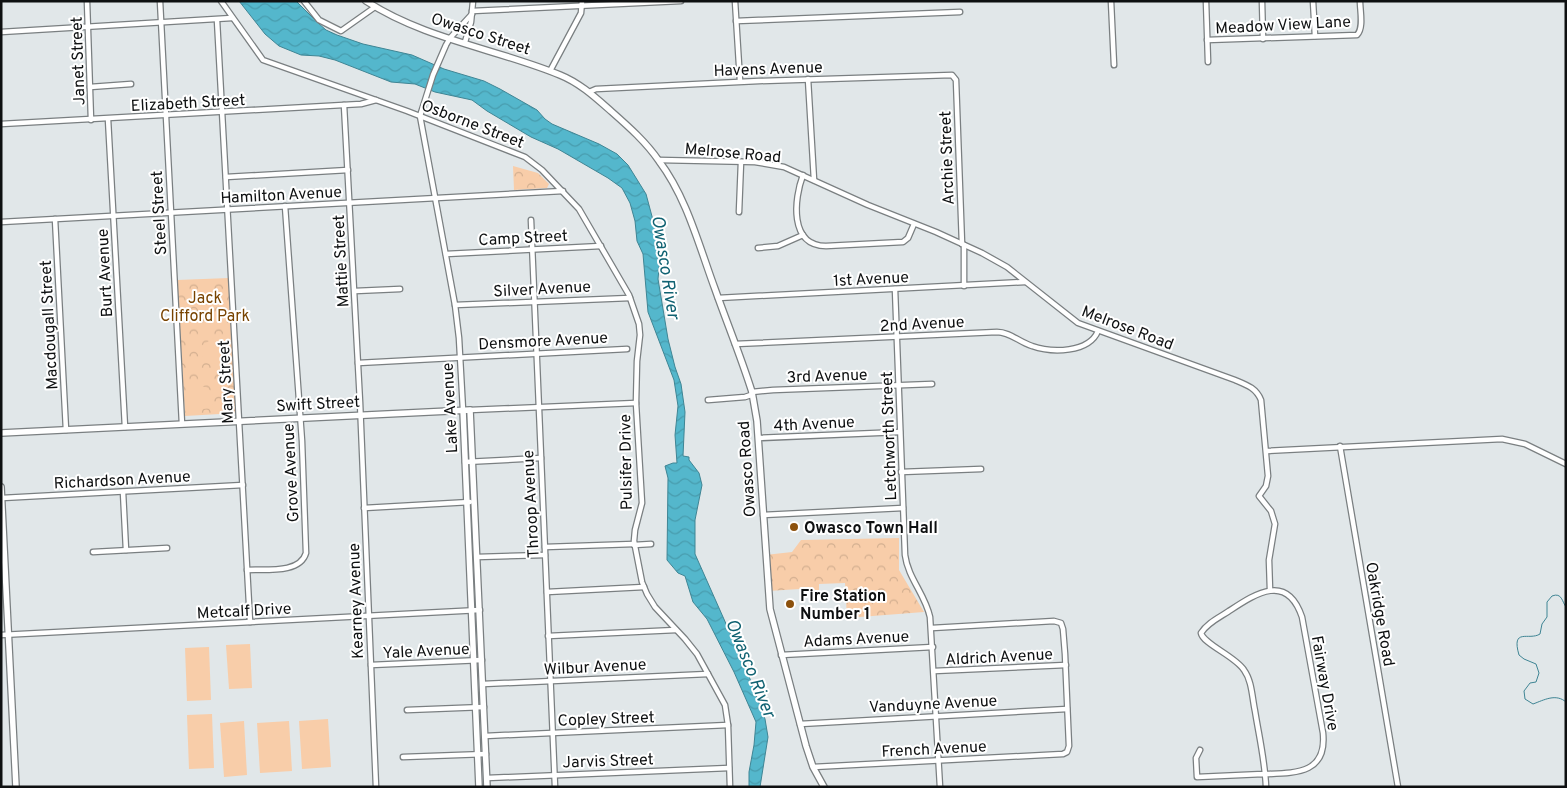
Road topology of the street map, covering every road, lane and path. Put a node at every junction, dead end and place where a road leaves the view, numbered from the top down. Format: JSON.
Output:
{"nodes":[{"id":1,"x":87,"y":1,"type":"edge"},
{"id":2,"x":160,"y":1,"type":"edge"},
{"id":3,"x":221,"y":1,"type":"edge"},
{"id":4,"x":304,"y":1,"type":"edge"},
{"id":5,"x":366,"y":1,"type":"edge"},
{"id":6,"x":473,"y":1,"type":"edge"},
{"id":7,"x":681,"y":1,"type":"edge"},
{"id":8,"x":735,"y":1,"type":"edge"},
{"id":9,"x":1111,"y":1,"type":"edge"},
{"id":10,"x":1206,"y":1,"type":"edge"},
{"id":11,"x":1262,"y":1,"type":"edge"},
{"id":12,"x":1313,"y":1,"type":"edge"},
{"id":13,"x":1360,"y":1,"type":"edge"},
{"id":14,"x":582,"y":4,"type":"edge"},
{"id":15,"x":375,"y":7,"type":"junction"},
{"id":16,"x":472,"y":12,"type":"junction"},
{"id":17,"x":960,"y":12,"type":"dead end"},
{"id":18,"x":232,"y":18,"type":"junction"},
{"id":19,"x":217,"y":20,"type":"junction"},
{"id":20,"x":736,"y":21,"type":"junction"},
{"id":21,"x":161,"y":23,"type":"junction"},
{"id":22,"x":88,"y":28,"type":"junction"},
{"id":23,"x":1,"y":32,"type":"edge"},
{"id":24,"x":1315,"y":36,"type":"junction"},
{"id":25,"x":450,"y":38,"type":"junction"},
{"id":26,"x":1263,"y":38,"type":"junction"},
{"id":27,"x":1207,"y":40,"type":"junction"},
{"id":28,"x":465,"y":42,"type":"junction"},
{"id":29,"x":1208,"y":62,"type":"dead end"},
{"id":30,"x":1114,"y":65,"type":"dead end"},
{"id":31,"x":550,"y":71,"type":"junction"},
{"id":32,"x":950,"y":74,"type":"joint"},
{"id":33,"x":808,"y":79,"type":"junction"},
{"id":34,"x":740,"y":81,"type":"junction"},
{"id":35,"x":131,"y":84,"type":"dead end"},
{"id":36,"x":90,"y":86,"type":"junction"},
{"id":37,"x":589,"y":92,"type":"junction"},
{"id":38,"x":376,"y":100,"type":"junction"},
{"id":39,"x":344,"y":106,"type":"junction"},
{"id":40,"x":222,"y":112,"type":"junction"},
{"id":41,"x":166,"y":115,"type":"junction"},
{"id":42,"x":420,"y":116,"type":"junction"},
{"id":43,"x":108,"y":119,"type":"junction"},
{"id":44,"x":91,"y":120,"type":"junction"},
{"id":45,"x":1,"y":124,"type":"edge"},
{"id":46,"x":659,"y":160,"type":"junction"},
{"id":47,"x":741,"y":162,"type":"junction"},
{"id":48,"x":348,"y":170,"type":"junction"},
{"id":49,"x":803,"y":175,"type":"junction"},
{"id":50,"x":226,"y":177,"type":"junction"},
{"id":51,"x":814,"y":180,"type":"junction"},
{"id":52,"x":563,"y":191,"type":"junction"},
{"id":53,"x":435,"y":198,"type":"junction"},
{"id":54,"x":350,"y":203,"type":"junction"},
{"id":55,"x":285,"y":206,"type":"junction"},
{"id":56,"x":228,"y":209,"type":"junction"},
{"id":57,"x":739,"y":212,"type":"dead end"},
{"id":58,"x":171,"y":213,"type":"junction"},
{"id":59,"x":113,"y":216,"type":"junction"},
{"id":60,"x":55,"y":219,"type":"junction"},
{"id":61,"x":531,"y":220,"type":"dead end"},
{"id":62,"x":1,"y":222,"type":"edge"},
{"id":63,"x":914,"y":224,"type":"junction"},
{"id":64,"x":803,"y":235,"type":"junction"},
{"id":65,"x":963,"y":244,"type":"junction"},
{"id":66,"x":601,"y":246,"type":"junction"},
{"id":67,"x":758,"y":248,"type":"dead end"},
{"id":68,"x":532,"y":249,"type":"junction"},
{"id":69,"x":446,"y":254,"type":"junction"},
{"id":70,"x":1025,"y":282,"type":"junction"},
{"id":71,"x":964,"y":286,"type":"junction"},
{"id":72,"x":400,"y":289,"type":"dead end"},
{"id":73,"x":895,"y":289,"type":"junction"},
{"id":74,"x":355,"y":290,"type":"junction"},
{"id":75,"x":630,"y":298,"type":"junction"},
{"id":76,"x":718,"y":298,"type":"junction"},
{"id":77,"x":534,"y":301,"type":"junction"},
{"id":78,"x":455,"y":305,"type":"junction"},
{"id":79,"x":1098,"y":330,"type":"junction"},
{"id":80,"x":897,"y":337,"type":"junction"},
{"id":81,"x":735,"y":344,"type":"junction"},
{"id":82,"x":638,"y":348,"type":"joint"},
{"id":83,"x":627,"y":349,"type":"dead end"},
{"id":84,"x":536,"y":353,"type":"junction"},
{"id":85,"x":460,"y":357,"type":"junction"},
{"id":86,"x":358,"y":363,"type":"junction"},
{"id":87,"x":898,"y":384,"type":"junction"},
{"id":88,"x":932,"y":384,"type":"dead end"},
{"id":89,"x":752,"y":392,"type":"junction"},
{"id":90,"x":708,"y":400,"type":"dead end"},
{"id":91,"x":636,"y":403,"type":"junction"},
{"id":92,"x":539,"y":406,"type":"junction"},
{"id":93,"x":463,"y":410,"type":"junction"},
{"id":94,"x":470,"y":410,"type":"junction"},
{"id":95,"x":360,"y":415,"type":"junction"},
{"id":96,"x":299,"y":418,"type":"junction"},
{"id":97,"x":240,"y":421,"type":"junction"},
{"id":98,"x":182,"y":424,"type":"junction"},
{"id":99,"x":125,"y":427,"type":"junction"},
{"id":100,"x":66,"y":430,"type":"junction"},
{"id":101,"x":900,"y":432,"type":"junction"},
{"id":102,"x":1,"y":433,"type":"edge"},
{"id":103,"x":759,"y":438,"type":"junction"},
{"id":104,"x":1340,"y":446,"type":"junction"},
{"id":105,"x":1267,"y":450,"type":"junction"},
{"id":106,"x":541,"y":458,"type":"junction"},
{"id":107,"x":465,"y":462,"type":"junction"},
{"id":108,"x":473,"y":462,"type":"junction"},
{"id":109,"x":1566,"y":464,"type":"edge"},
{"id":110,"x":981,"y":469,"type":"dead end"},
{"id":111,"x":901,"y":472,"type":"junction"},
{"id":112,"x":243,"y":485,"type":"junction"},
{"id":113,"x":1,"y":487,"type":"edge"},
{"id":114,"x":123,"y":492,"type":"junction"},
{"id":115,"x":2,"y":498,"type":"edge"},
{"id":116,"x":475,"y":502,"type":"junction"},
{"id":117,"x":467,"y":503,"type":"junction"},
{"id":118,"x":364,"y":508,"type":"junction"},
{"id":119,"x":903,"y":508,"type":"junction"},
{"id":120,"x":763,"y":515,"type":"junction"},
{"id":121,"x":651,"y":544,"type":"dead end"},
{"id":122,"x":634,"y":545,"type":"junction"},
{"id":123,"x":167,"y":548,"type":"dead end"},
{"id":124,"x":545,"y":548,"type":"junction"},
{"id":125,"x":126,"y":550,"type":"junction"},
{"id":126,"x":93,"y":552,"type":"dead end"},
{"id":127,"x":545,"y":555,"type":"junction"},
{"id":128,"x":477,"y":557,"type":"junction"},
{"id":129,"x":247,"y":570,"type":"junction"},
{"id":130,"x":644,"y":587,"type":"junction"},
{"id":131,"x":1270,"y":590,"type":"junction"},
{"id":132,"x":547,"y":592,"type":"junction"},
{"id":133,"x":480,"y":610,"type":"junction"},
{"id":134,"x":471,"y":611,"type":"junction"},
{"id":135,"x":368,"y":616,"type":"junction"},
{"id":136,"x":250,"y":622,"type":"junction"},
{"id":137,"x":1058,"y":622,"type":"joint"},
{"id":138,"x":932,"y":628,"type":"junction"},
{"id":139,"x":676,"y":630,"type":"junction"},
{"id":140,"x":8,"y":634,"type":"junction"},
{"id":141,"x":1,"y":635,"type":"edge"},
{"id":142,"x":548,"y":636,"type":"junction"},
{"id":143,"x":932,"y":647,"type":"junction"},
{"id":144,"x":781,"y":655,"type":"junction"},
{"id":145,"x":473,"y":660,"type":"junction"},
{"id":146,"x":482,"y":660,"type":"junction"},
{"id":147,"x":371,"y":665,"type":"junction"},
{"id":148,"x":1066,"y":665,"type":"junction"},
{"id":149,"x":934,"y":671,"type":"junction"},
{"id":150,"x":708,"y":674,"type":"junction"},
{"id":151,"x":550,"y":681,"type":"junction"},
{"id":152,"x":483,"y":684,"type":"junction"},
{"id":153,"x":475,"y":707,"type":"junction"},
{"id":154,"x":484,"y":707,"type":"junction"},
{"id":155,"x":1067,"y":709,"type":"junction"},
{"id":156,"x":407,"y":710,"type":"dead end"},
{"id":157,"x":936,"y":716,"type":"junction"},
{"id":158,"x":800,"y":724,"type":"junction"},
{"id":159,"x":728,"y":725,"type":"junction"},
{"id":160,"x":553,"y":733,"type":"junction"},
{"id":161,"x":485,"y":736,"type":"junction"},
{"id":162,"x":1200,"y":750,"type":"dead end"},
{"id":163,"x":478,"y":754,"type":"junction"},
{"id":164,"x":486,"y":754,"type":"junction"},
{"id":165,"x":1056,"y":754,"type":"joint"},
{"id":166,"x":403,"y":757,"type":"dead end"},
{"id":167,"x":938,"y":760,"type":"junction"},
{"id":168,"x":813,"y":767,"type":"junction"},
{"id":169,"x":729,"y":768,"type":"junction"},
{"id":170,"x":1265,"y":774,"type":"junction"},
{"id":171,"x":555,"y":775,"type":"junction"},
{"id":172,"x":487,"y":778,"type":"junction"},
{"id":173,"x":16,"y":787,"type":"edge"},
{"id":174,"x":376,"y":787,"type":"edge"},
{"id":175,"x":479,"y":787,"type":"edge"},
{"id":176,"x":487,"y":787,"type":"edge"},
{"id":177,"x":555,"y":787,"type":"edge"},
{"id":178,"x":730,"y":787,"type":"edge"},
{"id":179,"x":824,"y":787,"type":"edge"},
{"id":180,"x":940,"y":787,"type":"edge"},
{"id":181,"x":1266,"y":787,"type":"edge"},
{"id":182,"x":1398,"y":787,"type":"edge"}],
"edges":[{"from":1,"to":22,"type":"street","name":"Janet Street"},
{"from":2,"to":21,"type":"street","name":"Steel Street"},
{"from":3,"to":18,"type":"street","name":"Osborne Street"},
{"from":4,"to":15,"type":"street"},
{"from":5,"to":15,"type":"main road","name":"Owasco Street"},
{"from":6,"to":16,"type":"street"},
{"from":7,"to":14,"type":"street"},
{"from":8,"to":20,"type":"street"},
{"from":9,"to":30,"type":"street"},
{"from":10,"to":27,"type":"street"},
{"from":11,"to":26,"type":"street"},
{"from":12,"to":24,"type":"street"},
{"from":13,"to":24,"type":"street","name":"Meadow View Lane"},
{"from":14,"to":16,"type":"street"},
{"from":14,"to":31,"type":"street"},
{"from":15,"to":25,"type":"main road","name":"Owasco Street"},
{"from":16,"to":25,"type":"street","name":"Lake Avenue"},
{"from":16,"to":28,"type":"street"},
{"from":17,"to":20,"type":"street"},
{"from":18,"to":19,"type":"street"},
{"from":18,"to":38,"type":"street","name":"Osborne Street"},
{"from":19,"to":21,"type":"street"},
{"from":19,"to":40,"type":"street","name":"Mary Street"},
{"from":20,"to":34,"type":"street"},
{"from":21,"to":22,"type":"street"},
{"from":21,"to":41,"type":"street","name":"Steel Street"},
{"from":22,"to":23,"type":"street"},
{"from":22,"to":36,"type":"street","name":"Janet Street"},
{"from":24,"to":26,"type":"street","name":"Meadow View Lane"},
{"from":25,"to":28,"type":"main road","name":"Owasco Street"},
{"from":25,"to":42,"type":"street","name":"Lake Avenue"},
{"from":26,"to":27,"type":"street","name":"Meadow View Lane"},
{"from":27,"to":29,"type":"street"},
{"from":28,"to":31,"type":"main road","name":"Owasco Street"},
{"from":31,"to":37,"type":"main road","name":"Owasco Street"},
{"from":32,"to":33,"type":"street","name":"Havens Avenue"},
{"from":32,"to":65,"type":"street","name":"Archie Street"},
{"from":33,"to":34,"type":"street","name":"Havens Avenue"},
{"from":33,"to":51,"type":"street"},
{"from":34,"to":37,"type":"street","name":"Havens Avenue"},
{"from":35,"to":36,"type":"street"},
{"from":36,"to":44,"type":"street","name":"Janet Street"},
{"from":37,"to":46,"type":"main road","name":"Owasco Street"},
{"from":38,"to":39,"type":"street","name":"Elizabeth Street"},
{"from":38,"to":42,"type":"street","name":"Osborne Street"},
{"from":39,"to":40,"type":"street","name":"Elizabeth Street"},
{"from":39,"to":48,"type":"street","name":"Mattie Street"},
{"from":40,"to":41,"type":"street","name":"Elizabeth Street"},
{"from":40,"to":50,"type":"street","name":"Mary Street"},
{"from":41,"to":43,"type":"street","name":"Elizabeth Street"},
{"from":41,"to":58,"type":"street","name":"Steel Street"},
{"from":42,"to":52,"type":"street","name":"Osborne Street"},
{"from":42,"to":53,"type":"street","name":"Lake Avenue"},
{"from":43,"to":44,"type":"street","name":"Elizabeth Street"},
{"from":43,"to":59,"type":"street","name":"Burt Avenue"},
{"from":44,"to":45,"type":"street","name":"Elizabeth Street"},
{"from":46,"to":47,"type":"street","name":"Melrose Road"},
{"from":46,"to":76,"type":"main road","name":"Owasco Road"},
{"from":47,"to":49,"type":"street","name":"Melrose Road"},
{"from":47,"to":57,"type":"street"},
{"from":48,"to":50,"type":"street"},
{"from":48,"to":54,"type":"street","name":"Mattie Street"},
{"from":49,"to":51,"type":"street","name":"Melrose Road"},
{"from":49,"to":64,"type":"street"},
{"from":50,"to":56,"type":"street","name":"Mary Street"},
{"from":51,"to":63,"type":"street","name":"Melrose Road"},
{"from":52,"to":53,"type":"street","name":"Hamilton Avenue"},
{"from":52,"to":66,"type":"street","name":"Osborne Street"},
{"from":53,"to":54,"type":"street","name":"Hamilton Avenue"},
{"from":53,"to":69,"type":"street","name":"Lake Avenue"},
{"from":54,"to":55,"type":"street","name":"Hamilton Avenue"},
{"from":54,"to":74,"type":"street","name":"Mattie Street"},
{"from":55,"to":56,"type":"street","name":"Hamilton Avenue"},
{"from":55,"to":96,"type":"street","name":"Grove Avenue"},
{"from":56,"to":58,"type":"street","name":"Hamilton Avenue"},
{"from":56,"to":97,"type":"street","name":"Mary Street"},
{"from":58,"to":59,"type":"street","name":"Hamilton Avenue"},
{"from":58,"to":98,"type":"street","name":"Steel Street"},
{"from":59,"to":60,"type":"street","name":"Hamilton Avenue"},
{"from":59,"to":99,"type":"street","name":"Burt Avenue"},
{"from":60,"to":62,"type":"street","name":"Hamilton Avenue"},
{"from":60,"to":100,"type":"street","name":"Macdougall Street"},
{"from":61,"to":68,"type":"street","name":"Throop Avenue"},
{"from":63,"to":64,"type":"street"},
{"from":63,"to":65,"type":"street","name":"Melrose Road"},
{"from":64,"to":67,"type":"street"},
{"from":65,"to":70,"type":"street","name":"Melrose Road"},
{"from":65,"to":71,"type":"street","name":"Archie Street"},
{"from":66,"to":68,"type":"street","name":"Camp Street"},
{"from":66,"to":75,"type":"street","name":"Osborne Street"},
{"from":68,"to":69,"type":"street","name":"Camp Street"},
{"from":68,"to":77,"type":"street","name":"Throop Avenue"},
{"from":69,"to":78,"type":"street","name":"Lake Avenue"},
{"from":70,"to":71,"type":"street","name":"1st Avenue"},
{"from":70,"to":79,"type":"street","name":"Melrose Road"},
{"from":71,"to":73,"type":"street","name":"1st Avenue"},
{"from":72,"to":74,"type":"street"},
{"from":73,"to":76,"type":"street","name":"1st Avenue"},
{"from":73,"to":80,"type":"street","name":"Letchworth Street"},
{"from":74,"to":86,"type":"street","name":"Mattie Street"},
{"from":75,"to":77,"type":"street","name":"Silver Avenue"},
{"from":75,"to":82,"type":"street","name":"Osborne Street"},
{"from":76,"to":81,"type":"main road","name":"Owasco Road"},
{"from":77,"to":78,"type":"street","name":"Silver Avenue"},
{"from":77,"to":84,"type":"street","name":"Throop Avenue"},
{"from":78,"to":85,"type":"street","name":"Lake Avenue"},
{"from":79,"to":80,"type":"street","name":"2nd Avenue"},
{"from":79,"to":105,"type":"street","name":"Melrose Road"},
{"from":80,"to":81,"type":"street","name":"2nd Avenue"},
{"from":80,"to":87,"type":"street","name":"Letchworth Street"},
{"from":81,"to":89,"type":"main road","name":"Owasco Road"},
{"from":82,"to":91,"type":"street","name":"Pulsifer Drive"},
{"from":83,"to":84,"type":"street","name":"Densmore Avenue"},
{"from":84,"to":85,"type":"street","name":"Densmore Avenue"},
{"from":84,"to":92,"type":"street","name":"Throop Avenue"},
{"from":85,"to":86,"type":"street","name":"Densmore Avenue"},
{"from":85,"to":93,"type":"street","name":"Lake Avenue"},
{"from":86,"to":95,"type":"street","name":"Mattie Street"},
{"from":87,"to":88,"type":"street","name":"3rd Avenue"},
{"from":87,"to":89,"type":"street","name":"3rd Avenue"},
{"from":87,"to":101,"type":"street","name":"Letchworth Street"},
{"from":89,"to":90,"type":"street"},
{"from":89,"to":103,"type":"main road","name":"Owasco Road"},
{"from":91,"to":92,"type":"street","name":"Swift Street"},
{"from":91,"to":122,"type":"street","name":"Pulsifer Drive"},
{"from":92,"to":94,"type":"street","name":"Swift Street"},
{"from":92,"to":106,"type":"street","name":"Throop Avenue"},
{"from":93,"to":94,"type":"main road","name":"Swift Street"},
{"from":93,"to":95,"type":"main road","name":"Swift Street"},
{"from":93,"to":107,"type":"main road","name":"Lake Avenue"},
{"from":94,"to":108,"type":"main road","name":"Lake Avenue"},
{"from":95,"to":96,"type":"main road","name":"Swift Street"},
{"from":95,"to":118,"type":"street","name":"Kearney Avenue"},
{"from":96,"to":97,"type":"main road","name":"Swift Street"},
{"from":96,"to":129,"type":"street","name":"Grove Avenue"},
{"from":97,"to":98,"type":"main road","name":"Swift Street"},
{"from":97,"to":112,"type":"street","name":"Mary Street"},
{"from":98,"to":99,"type":"main road","name":"Swift Street"},
{"from":99,"to":100,"type":"main road","name":"Swift Street"},
{"from":100,"to":102,"type":"main road","name":"Swift Street"},
{"from":101,"to":103,"type":"street","name":"4th Avenue"},
{"from":101,"to":111,"type":"street","name":"Letchworth Street"},
{"from":103,"to":120,"type":"main road","name":"Owasco Road"},
{"from":104,"to":105,"type":"street"},
{"from":104,"to":109,"type":"street"},
{"from":104,"to":182,"type":"street","name":"Oakridge Road"},
{"from":105,"to":131,"type":"street","name":"Melrose Road"},
{"from":106,"to":108,"type":"street"},
{"from":106,"to":124,"type":"street","name":"Throop Avenue"},
{"from":107,"to":108,"type":"street"},
{"from":107,"to":117,"type":"main road","name":"Lake Avenue"},
{"from":108,"to":116,"type":"main road","name":"Lake Avenue"},
{"from":110,"to":111,"type":"street"},
{"from":111,"to":119,"type":"street","name":"Letchworth Street"},
{"from":112,"to":114,"type":"street","name":"Richardson Avenue"},
{"from":112,"to":129,"type":"street","name":"Mary Street"},
{"from":113,"to":115,"type":"main road"},
{"from":114,"to":115,"type":"street","name":"Richardson Avenue"},
{"from":114,"to":125,"type":"street"},
{"from":115,"to":140,"type":"main road"},
{"from":116,"to":117,"type":"street"},
{"from":116,"to":128,"type":"main road","name":"Lake Avenue"},
{"from":117,"to":118,"type":"street"},
{"from":117,"to":134,"type":"main road","name":"Lake Avenue"},
{"from":118,"to":135,"type":"street","name":"Kearney Avenue"},
{"from":119,"to":120,"type":"street"},
{"from":119,"to":138,"type":"street","name":"Letchworth Street"},
{"from":120,"to":144,"type":"main road","name":"Owasco Road"},
{"from":121,"to":122,"type":"street"},
{"from":122,"to":124,"type":"street"},
{"from":122,"to":130,"type":"street","name":"Pulsifer Drive"},
{"from":123,"to":125,"type":"street"},
{"from":124,"to":127,"type":"street","name":"Throop Avenue"},
{"from":125,"to":126,"type":"street"},
{"from":127,"to":128,"type":"street"},
{"from":127,"to":132,"type":"street","name":"Throop Avenue"},
{"from":128,"to":133,"type":"main road","name":"Lake Avenue"},
{"from":129,"to":136,"type":"street","name":"Mary Street"},
{"from":130,"to":132,"type":"street"},
{"from":130,"to":139,"type":"street","name":"Pulsifer Drive"},
{"from":131,"to":170,"type":"street","name":"Fairway Drive"},
{"from":131,"to":170,"type":"street"},
{"from":132,"to":142,"type":"street","name":"Throop Avenue"},
{"from":133,"to":134,"type":"street","name":"Metcalf Drive"},
{"from":133,"to":146,"type":"main road","name":"Lake Avenue"},
{"from":134,"to":135,"type":"street","name":"Metcalf Drive"},
{"from":134,"to":145,"type":"main road","name":"Lake Avenue"},
{"from":135,"to":136,"type":"street","name":"Metcalf Drive"},
{"from":135,"to":147,"type":"street","name":"Kearney Avenue"},
{"from":136,"to":140,"type":"street","name":"Metcalf Drive"},
{"from":137,"to":138,"type":"street","name":"Adams Avenue"},
{"from":137,"to":148,"type":"street","name":"Aldrich Avenue"},
{"from":138,"to":143,"type":"street","name":"Letchworth Street"},
{"from":139,"to":142,"type":"street"},
{"from":139,"to":150,"type":"street","name":"Pulsifer Drive"},
{"from":140,"to":141,"type":"street","name":"Metcalf Drive"},
{"from":140,"to":173,"type":"main road"},
{"from":142,"to":151,"type":"street","name":"Throop Avenue"},
{"from":143,"to":144,"type":"street","name":"Adams Avenue"},
{"from":143,"to":149,"type":"street","name":"Letchworth Street"},
{"from":144,"to":158,"type":"main road","name":"Owasco Road"},
{"from":145,"to":146,"type":"street","name":"Yale Avenue"},
{"from":145,"to":147,"type":"street","name":"Yale Avenue"},
{"from":145,"to":153,"type":"main road","name":"Lake Avenue"},
{"from":146,"to":152,"type":"main road","name":"Lake Avenue"},
{"from":147,"to":174,"type":"street","name":"Kearney Avenue"},
{"from":148,"to":149,"type":"street","name":"Aldrich Avenue"},
{"from":148,"to":155,"type":"street","name":"Aldrich Avenue"},
{"from":149,"to":157,"type":"street","name":"Letchworth Street"},
{"from":150,"to":151,"type":"street","name":"Wilbur Avenue"},
{"from":150,"to":159,"type":"street","name":"Pulsifer Drive"},
{"from":151,"to":152,"type":"street","name":"Wilbur Avenue"},
{"from":151,"to":160,"type":"street","name":"Throop Avenue"},
{"from":152,"to":154,"type":"main road","name":"Lake Avenue"},
{"from":153,"to":154,"type":"street"},
{"from":153,"to":156,"type":"street"},
{"from":153,"to":163,"type":"main road","name":"Lake Avenue"},
{"from":154,"to":161,"type":"main road","name":"Lake Avenue"},
{"from":155,"to":157,"type":"street","name":"Vanduyne Avenue"},
{"from":155,"to":165,"type":"street","name":"Aldrich Avenue"},
{"from":157,"to":158,"type":"street","name":"Vanduyne Avenue"},
{"from":157,"to":167,"type":"street","name":"Letchworth Street"},
{"from":158,"to":168,"type":"main road","name":"Owasco Road"},
{"from":159,"to":160,"type":"street","name":"Copley Street"},
{"from":159,"to":169,"type":"street","name":"Pulsifer Drive"},
{"from":160,"to":161,"type":"street","name":"Copley Street"},
{"from":160,"to":171,"type":"street","name":"Throop Avenue"},
{"from":161,"to":164,"type":"main road","name":"Lake Avenue"},
{"from":162,"to":170,"type":"street","name":"Fairway Drive"},
{"from":163,"to":164,"type":"street"},
{"from":163,"to":166,"type":"street"},
{"from":163,"to":175,"type":"main road","name":"Lake Avenue"},
{"from":164,"to":172,"type":"main road","name":"Lake Avenue"},
{"from":165,"to":167,"type":"street","name":"French Avenue"},
{"from":167,"to":168,"type":"street","name":"French Avenue"},
{"from":167,"to":180,"type":"street","name":"Letchworth Street"},
{"from":168,"to":179,"type":"main road","name":"Owasco Road"},
{"from":169,"to":171,"type":"street","name":"Jarvis Street"},
{"from":169,"to":178,"type":"street","name":"Pulsifer Drive"},
{"from":170,"to":181,"type":"street"},
{"from":171,"to":172,"type":"street","name":"Jarvis Street"},
{"from":171,"to":177,"type":"street","name":"Throop Avenue"},
{"from":172,"to":176,"type":"main road","name":"Lake Avenue"}]}
